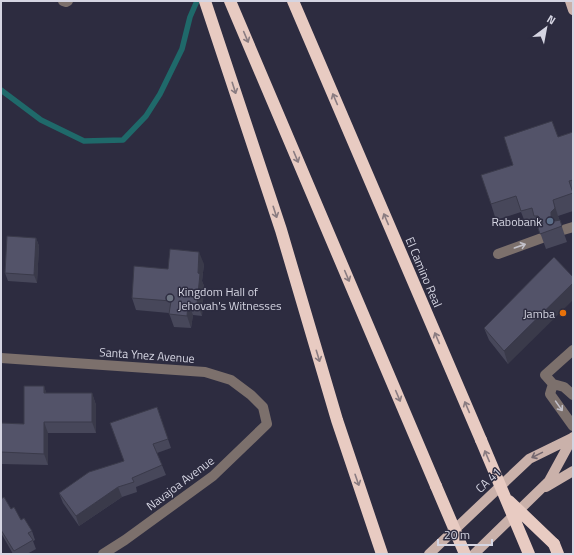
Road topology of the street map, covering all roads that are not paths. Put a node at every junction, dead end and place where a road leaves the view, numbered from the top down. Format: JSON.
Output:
{"nodes":[{"id":1,"x":63,"y":1,"type":"edge"},
{"id":2,"x":68,"y":1,"type":"edge"},
{"id":3,"x":230,"y":1,"type":"edge"},
{"id":4,"x":293,"y":1,"type":"edge"},
{"id":5,"x":570,"y":1,"type":"edge"},
{"id":6,"x":207,"y":6,"type":"edge"},
{"id":7,"x":573,"y":10,"type":"edge"},
{"id":8,"x":542,"y":238,"type":"edge"},
{"id":9,"x":498,"y":254,"type":"dead end"},
{"id":10,"x":573,"y":350,"type":"edge"},
{"id":11,"x":1,"y":358,"type":"edge"},
{"id":12,"x":553,"y":384,"type":"junction"},
{"id":13,"x":573,"y":395,"type":"edge"},
{"id":14,"x":267,"y":424,"type":"joint"},
{"id":15,"x":573,"y":426,"type":"edge"},
{"id":16,"x":573,"y":438,"type":"edge"},
{"id":17,"x":573,"y":471,"type":"edge"},
{"id":18,"x":537,"y":492,"type":"junction"},
{"id":19,"x":505,"y":497,"type":"junction"},
{"id":20,"x":556,"y":549,"type":"edge"},
{"id":21,"x":103,"y":554,"type":"edge"},
{"id":22,"x":382,"y":554,"type":"edge"},
{"id":23,"x":429,"y":554,"type":"edge"},
{"id":24,"x":465,"y":554,"type":"edge"},
{"id":25,"x":474,"y":554,"type":"edge"},
{"id":26,"x":529,"y":554,"type":"edge"}],
"edges":[{"from":1,"to":2,"type":"street"},
{"from":3,"to":24,"type":"highway","one_way":true,"bridge":true},
{"from":19,"to":4,"type":"highway","name":"El Camino Real","one_way":true,"bridge":true},
{"from":5,"to":7,"type":"main road"},
{"from":6,"to":22,"type":"highway","one_way":true},
{"from":9,"to":8,"type":"street","one_way":true},
{"from":10,"to":12,"type":"street"},
{"from":11,"to":14,"type":"street","name":"Santa Ynez Avenue"},
{"from":12,"to":13,"type":"street"},
{"from":12,"to":15,"type":"street","one_way":true},
{"from":14,"to":21,"type":"street","name":"Navajoa Avenue"},
{"from":16,"to":18,"type":"main road","name":"CA 41","number":"CA 41"},
{"from":16,"to":23,"type":"main road","name":"CA 41","number":"CA 41","one_way":true},
{"from":17,"to":18,"type":"main road"},
{"from":18,"to":25,"type":"main road","name":"CA 41","number":"CA 41"},
{"from":19,"to":20,"type":"highway","bridge":true},
{"from":19,"to":26,"type":"highway","name":"El Camino Real","bridge":true}]}
